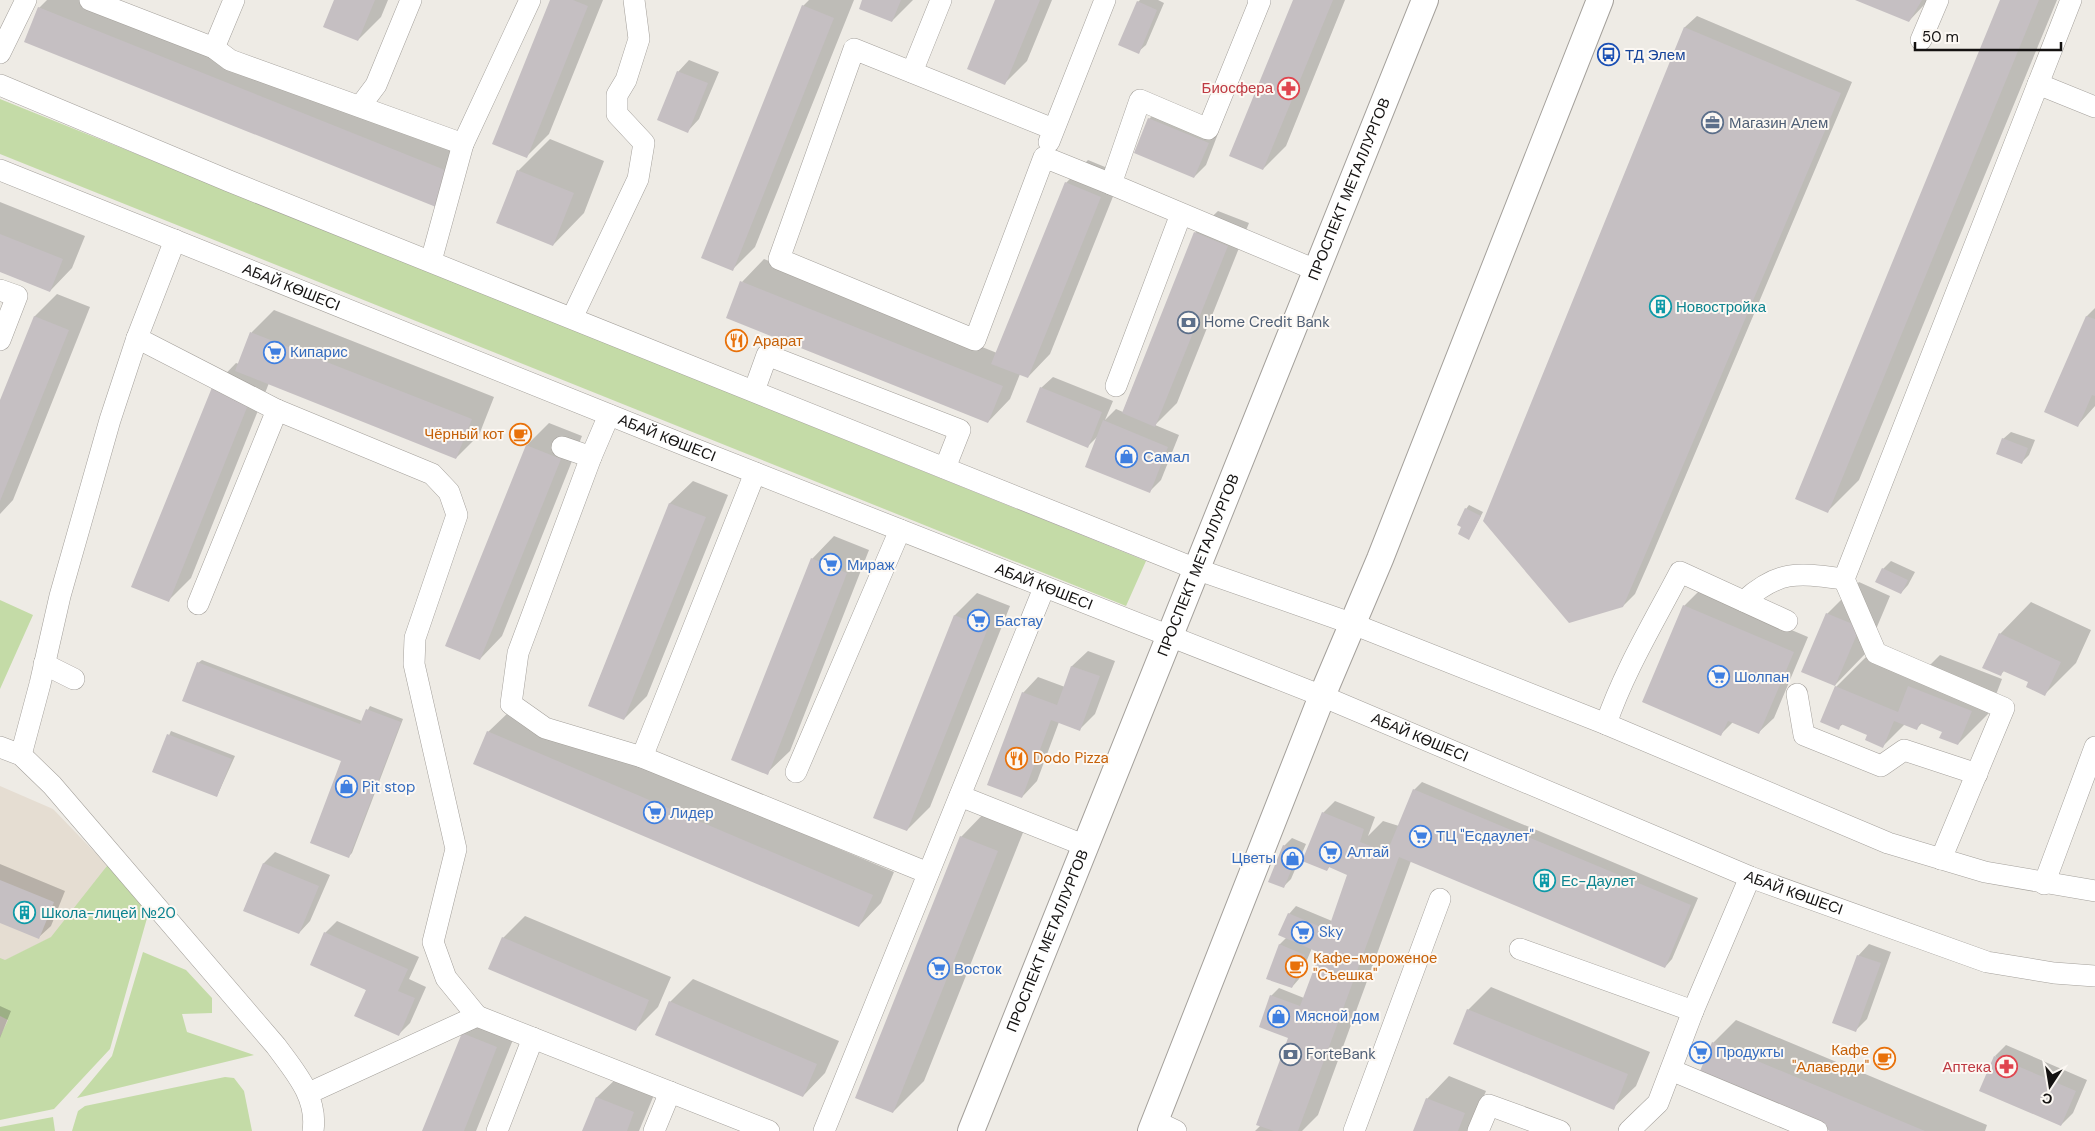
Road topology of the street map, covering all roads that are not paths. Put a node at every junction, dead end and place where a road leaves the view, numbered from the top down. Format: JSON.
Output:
{"nodes":[{"id":1,"x":26,"y":0,"type":"edge"},
{"id":2,"x":90,"y":0,"type":"edge"},
{"id":3,"x":234,"y":0,"type":"edge"},
{"id":4,"x":412,"y":0,"type":"edge"},
{"id":5,"x":530,"y":0,"type":"edge"},
{"id":6,"x":634,"y":0,"type":"edge"},
{"id":7,"x":941,"y":0,"type":"edge"},
{"id":8,"x":1105,"y":0,"type":"edge"},
{"id":9,"x":1258,"y":0,"type":"edge"},
{"id":10,"x":1425,"y":0,"type":"edge"},
{"id":11,"x":1600,"y":0,"type":"edge"},
{"id":12,"x":1938,"y":0,"type":"edge"},
{"id":13,"x":2071,"y":0,"type":"edge"},
{"id":14,"x":1921,"y":40,"type":"dead end"},
{"id":15,"x":214,"y":48,"type":"junction"},
{"id":16,"x":0,"y":53,"type":"edge"},
{"id":17,"x":912,"y":72,"type":"junction"},
{"id":18,"x":2038,"y":84,"type":"junction"},
{"id":19,"x":0,"y":85,"type":"edge"},
{"id":20,"x":361,"y":105,"type":"junction"},
{"id":21,"x":2095,"y":107,"type":"edge"},
{"id":22,"x":1053,"y":129,"type":"junction"},
{"id":23,"x":463,"y":144,"type":"junction"},
{"id":24,"x":1044,"y":157,"type":"junction"},
{"id":25,"x":0,"y":170,"type":"edge"},
{"id":26,"x":1111,"y":184,"type":"junction"},
{"id":27,"x":1181,"y":214,"type":"junction"},
{"id":28,"x":175,"y":240,"type":"junction"},
{"id":29,"x":431,"y":261,"type":"junction"},
{"id":30,"x":1318,"y":271,"type":"junction"},
{"id":31,"x":0,"y":290,"type":"edge"},
{"id":32,"x":572,"y":318,"type":"junction"},
{"id":33,"x":137,"y":338,"type":"junction"},
{"id":34,"x":0,"y":340,"type":"edge"},
{"id":35,"x":1116,"y":386,"type":"dead end"},
{"id":36,"x":754,"y":391,"type":"junction"},
{"id":37,"x":277,"y":410,"type":"junction"},
{"id":38,"x":610,"y":415,"type":"junction"},
{"id":39,"x":562,"y":447,"type":"dead end"},
{"id":40,"x":591,"y":457,"type":"junction"},
{"id":41,"x":945,"y":468,"type":"junction"},
{"id":42,"x":756,"y":473,"type":"junction"},
{"id":43,"x":900,"y":530,"type":"junction"},
{"id":44,"x":1196,"y":569,"type":"junction"},
{"id":45,"x":1844,"y":579,"type":"junction"},
{"id":46,"x":1044,"y":588,"type":"junction"},
{"id":47,"x":1744,"y":601,"type":"junction"},
{"id":48,"x":198,"y":604,"type":"dead end"},
{"id":49,"x":1787,"y":621,"type":"dead end"},
{"id":50,"x":1352,"y":624,"type":"junction"},
{"id":51,"x":1170,"y":637,"type":"junction"},
{"id":52,"x":44,"y":664,"type":"junction"},
{"id":53,"x":74,"y":679,"type":"dead end"},
{"id":54,"x":1797,"y":694,"type":"dead end"},
{"id":55,"x":1322,"y":696,"type":"junction"},
{"id":56,"x":1606,"y":724,"type":"junction"},
{"id":57,"x":0,"y":747,"type":"edge"},
{"id":58,"x":2095,"y":747,"type":"edge"},
{"id":59,"x":21,"y":755,"type":"junction"},
{"id":60,"x":642,"y":757,"type":"junction"},
{"id":61,"x":796,"y":772,"type":"dead end"},
{"id":62,"x":1976,"y":774,"type":"junction"},
{"id":63,"x":960,"y":796,"type":"junction"},
{"id":64,"x":1086,"y":846,"type":"junction"},
{"id":65,"x":1942,"y":859,"type":"junction"},
{"id":66,"x":928,"y":873,"type":"junction"},
{"id":67,"x":1750,"y":877,"type":"junction"},
{"id":68,"x":2044,"y":884,"type":"junction"},
{"id":69,"x":2095,"y":891,"type":"edge"},
{"id":70,"x":1440,"y":900,"type":"dead end"},
{"id":71,"x":1520,"y":949,"type":"dead end"},
{"id":72,"x":2095,"y":976,"type":"edge"},
{"id":73,"x":1693,"y":1011,"type":"junction"},
{"id":74,"x":477,"y":1016,"type":"junction"},
{"id":75,"x":533,"y":1038,"type":"junction"},
{"id":76,"x":1671,"y":1070,"type":"junction"},
{"id":77,"x":670,"y":1092,"type":"junction"},
{"id":78,"x":309,"y":1093,"type":"junction"},
{"id":79,"x":1160,"y":1128,"type":"edge"},
{"id":80,"x":313,"y":1131,"type":"edge"},
{"id":81,"x":497,"y":1131,"type":"edge"},
{"id":82,"x":654,"y":1131,"type":"edge"},
{"id":83,"x":769,"y":1131,"type":"edge"},
{"id":84,"x":824,"y":1131,"type":"edge"},
{"id":85,"x":971,"y":1131,"type":"edge"},
{"id":86,"x":1354,"y":1131,"type":"edge"},
{"id":87,"x":1478,"y":1131,"type":"edge"},
{"id":88,"x":1560,"y":1131,"type":"edge"},
{"id":89,"x":1630,"y":1131,"type":"edge"},
{"id":90,"x":1817,"y":1131,"type":"edge"}],
"edges":[{"from":1,"to":16,"type":"street"},
{"from":2,"to":15,"type":"street"},
{"from":3,"to":15,"type":"street"},
{"from":4,"to":20,"type":"street"},
{"from":5,"to":23,"type":"street"},
{"from":6,"to":32,"type":"street"},
{"from":7,"to":17,"type":"street"},
{"from":8,"to":22,"type":"street"},
{"from":9,"to":26,"type":"street"},
{"from":10,"to":30,"type":"main road","name":"ПРОСПЕКТ МЕТАЛЛУРГОВ"},
{"from":11,"to":50,"type":"main road"},
{"from":12,"to":14,"type":"street"},
{"from":13,"to":18,"type":"street"},
{"from":15,"to":20,"type":"street"},
{"from":17,"to":22,"type":"street"},
{"from":17,"to":24,"type":"street"},
{"from":18,"to":21,"type":"street"},
{"from":18,"to":45,"type":"street"},
{"from":19,"to":29,"type":"street"},
{"from":20,"to":23,"type":"street"},
{"from":22,"to":24,"type":"street"},
{"from":23,"to":29,"type":"street"},
{"from":24,"to":26,"type":"street"},
{"from":25,"to":28,"type":"street","name":"АБАЙ КӨШЕСІ"},
{"from":26,"to":27,"type":"street"},
{"from":27,"to":30,"type":"street"},
{"from":27,"to":35,"type":"street"},
{"from":28,"to":33,"type":"street"},
{"from":28,"to":38,"type":"street","name":"АБАЙ КӨШЕСІ"},
{"from":29,"to":32,"type":"street"},
{"from":30,"to":44,"type":"main road","name":"ПРОСПЕКТ МЕТАЛЛУРГОВ"},
{"from":31,"to":34,"type":"street"},
{"from":32,"to":36,"type":"street"},
{"from":33,"to":37,"type":"street"},
{"from":33,"to":52,"type":"street"},
{"from":36,"to":41,"type":"street"},
{"from":36,"to":41,"type":"street"},
{"from":37,"to":48,"type":"street"},
{"from":37,"to":74,"type":"street"},
{"from":38,"to":40,"type":"street"},
{"from":38,"to":42,"type":"street","name":"АБАЙ КӨШЕСІ"},
{"from":39,"to":40,"type":"street"},
{"from":40,"to":60,"type":"street"},
{"from":41,"to":44,"type":"street"},
{"from":42,"to":43,"type":"street","name":"АБАЙ КӨШЕСІ"},
{"from":42,"to":60,"type":"street"},
{"from":43,"to":46,"type":"street","name":"АБАЙ КӨШЕСІ"},
{"from":43,"to":61,"type":"street"},
{"from":44,"to":50,"type":"street"},
{"from":44,"to":51,"type":"main road","name":"ПРОСПЕКТ МЕТАЛЛУРГОВ"},
{"from":45,"to":47,"type":"street"},
{"from":45,"to":62,"type":"street"},
{"from":46,"to":51,"type":"street","name":"АБАЙ КӨШЕСІ"},
{"from":46,"to":63,"type":"street"},
{"from":47,"to":49,"type":"street"},
{"from":47,"to":56,"type":"street"},
{"from":50,"to":55,"type":"main road"},
{"from":50,"to":56,"type":"street"},
{"from":51,"to":55,"type":"street","name":"АБАЙ КӨШЕСІ"},
{"from":51,"to":64,"type":"main road","name":"ПРОСПЕКТ МЕТАЛЛУРГОВ"},
{"from":52,"to":53,"type":"street"},
{"from":52,"to":59,"type":"street"},
{"from":54,"to":62,"type":"street"},
{"from":55,"to":67,"type":"street","name":"АБАЙ КӨШЕСІ"},
{"from":55,"to":79,"type":"main road"},
{"from":56,"to":65,"type":"street"},
{"from":57,"to":59,"type":"street"},
{"from":58,"to":68,"type":"street"},
{"from":59,"to":78,"type":"street"},
{"from":60,"to":66,"type":"street"},
{"from":62,"to":65,"type":"street"},
{"from":63,"to":64,"type":"street"},
{"from":63,"to":66,"type":"street"},
{"from":64,"to":85,"type":"main road","name":"ПРОСПЕКТ МЕТАЛЛУРГОВ"},
{"from":65,"to":68,"type":"street"},
{"from":66,"to":84,"type":"street"},
{"from":67,"to":72,"type":"street","name":"АБАЙ КӨШЕСІ"},
{"from":67,"to":73,"type":"street"},
{"from":68,"to":69,"type":"street"},
{"from":70,"to":86,"type":"street"},
{"from":71,"to":73,"type":"street"},
{"from":73,"to":76,"type":"street"},
{"from":74,"to":75,"type":"street"},
{"from":74,"to":78,"type":"street"},
{"from":75,"to":77,"type":"street"},
{"from":75,"to":81,"type":"street"},
{"from":76,"to":89,"type":"street"},
{"from":76,"to":90,"type":"street"},
{"from":77,"to":82,"type":"street"},
{"from":77,"to":83,"type":"street"},
{"from":78,"to":80,"type":"street"},
{"from":87,"to":88,"type":"street"}]}
